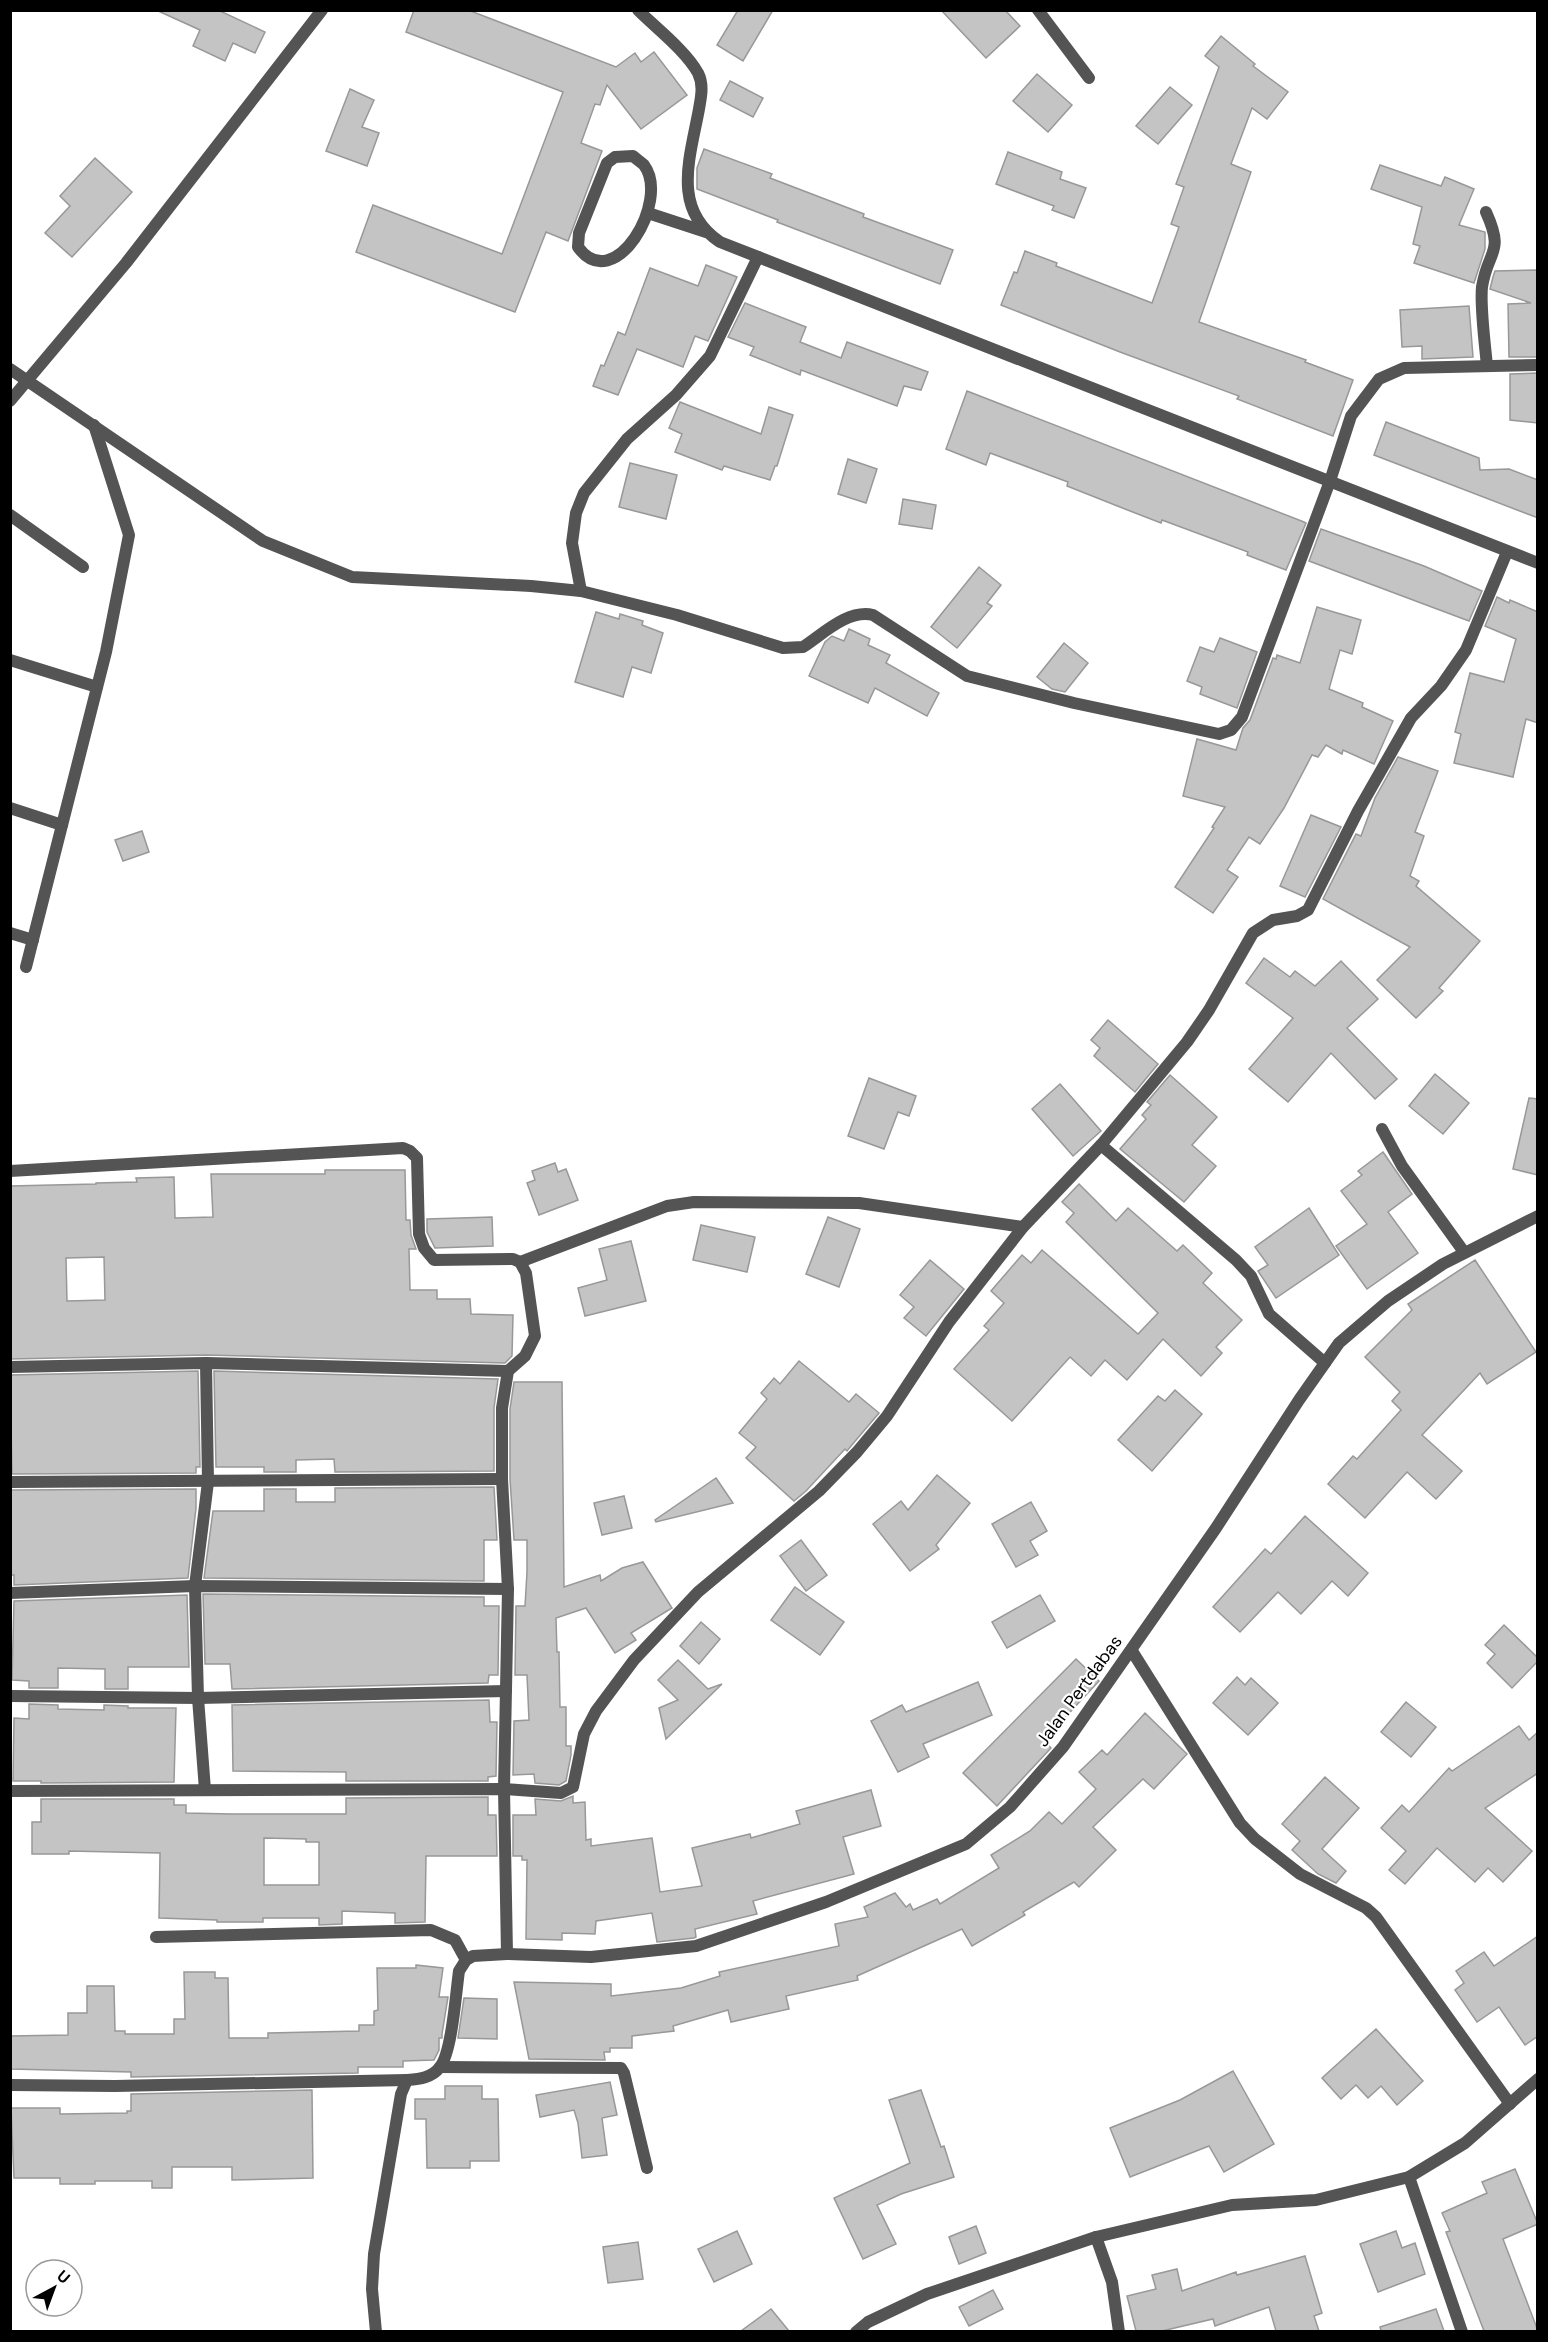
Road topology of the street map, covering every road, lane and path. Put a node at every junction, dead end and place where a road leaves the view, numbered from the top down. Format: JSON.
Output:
{"nodes":[{"id":1,"x":322,"y":10,"type":"edge"},
{"id":2,"x":638,"y":10,"type":"edge"},
{"id":3,"x":1038,"y":10,"type":"edge"},
{"id":4,"x":1089,"y":78,"type":"dead end"},
{"id":5,"x":1486,"y":212,"type":"dead end"},
{"id":6,"x":648,"y":213,"type":"junction"},
{"id":7,"x":706,"y":232,"type":"junction"},
{"id":8,"x":758,"y":257,"type":"junction"},
{"id":9,"x":1538,"y":365,"type":"edge"},
{"id":10,"x":1486,"y":366,"type":"junction"},
{"id":11,"x":10,"y":369,"type":"edge"},
{"id":12,"x":28,"y":381,"type":"junction"},
{"id":13,"x":10,"y":401,"type":"edge"},
{"id":14,"x":94,"y":425,"type":"junction"},
{"id":15,"x":1330,"y":481,"type":"junction"},
{"id":16,"x":10,"y":515,"type":"edge"},
{"id":17,"x":1507,"y":552,"type":"junction"},
{"id":18,"x":1538,"y":563,"type":"edge"},
{"id":19,"x":83,"y":567,"type":"dead end"},
{"id":20,"x":581,"y":591,"type":"junction"},
{"id":21,"x":10,"y":660,"type":"edge"},
{"id":22,"x":97,"y":687,"type":"junction"},
{"id":23,"x":10,"y":808,"type":"edge"},
{"id":24,"x":62,"y":825,"type":"junction"},
{"id":25,"x":10,"y":933,"type":"edge"},
{"id":26,"x":33,"y":940,"type":"junction"},
{"id":27,"x":26,"y":968,"type":"dead end"},
{"id":28,"x":1382,"y":1129,"type":"dead end"},
{"id":29,"x":1101,"y":1145,"type":"junction"},
{"id":30,"x":10,"y":1171,"type":"edge"},
{"id":31,"x":1538,"y":1216,"type":"edge"},
{"id":32,"x":1023,"y":1227,"type":"junction"},
{"id":33,"x":1464,"y":1252,"type":"junction"},
{"id":34,"x":520,"y":1262,"type":"junction"},
{"id":35,"x":206,"y":1363,"type":"junction"},
{"id":36,"x":1325,"y":1364,"type":"junction"},
{"id":37,"x":10,"y":1367,"type":"edge"},
{"id":38,"x":508,"y":1371,"type":"junction"},
{"id":39,"x":502,"y":1479,"type":"junction"},
{"id":40,"x":10,"y":1482,"type":"edge"},
{"id":41,"x":208,"y":1482,"type":"junction"},
{"id":42,"x":195,"y":1586,"type":"junction"},
{"id":43,"x":508,"y":1589,"type":"junction"},
{"id":44,"x":10,"y":1593,"type":"edge"},
{"id":45,"x":1132,"y":1651,"type":"junction"},
{"id":46,"x":506,"y":1691,"type":"junction"},
{"id":47,"x":10,"y":1696,"type":"edge"},
{"id":48,"x":198,"y":1698,"type":"junction"},
{"id":49,"x":504,"y":1789,"type":"junction"},
{"id":50,"x":205,"y":1790,"type":"junction"},
{"id":51,"x":10,"y":1791,"type":"edge"},
{"id":52,"x":156,"y":1937,"type":"dead end"},
{"id":53,"x":507,"y":1954,"type":"junction"},
{"id":54,"x":466,"y":1960,"type":"junction"},
{"id":55,"x":440,"y":2067,"type":"junction"},
{"id":56,"x":1538,"y":2079,"type":"edge"},
{"id":57,"x":407,"y":2080,"type":"junction"},
{"id":58,"x":10,"y":2085,"type":"edge"},
{"id":59,"x":1510,"y":2104,"type":"junction"},
{"id":60,"x":647,"y":2168,"type":"dead end"},
{"id":61,"x":1409,"y":2177,"type":"junction"},
{"id":62,"x":1096,"y":2237,"type":"junction"},
{"id":63,"x":376,"y":2331,"type":"edge"},
{"id":64,"x":856,"y":2331,"type":"edge"},
{"id":65,"x":1119,"y":2331,"type":"edge"},
{"id":66,"x":1462,"y":2331,"type":"edge"}],
"edges":[{"from":1,"to":12,"type":"street"},
{"from":2,"to":7,"type":"street"},
{"from":3,"to":4,"type":"street"},
{"from":5,"to":10,"type":"street"},
{"from":6,"to":6,"type":"street"},
{"from":6,"to":7,"type":"street"},
{"from":7,"to":8,"type":"street"},
{"from":8,"to":15,"type":"street"},
{"from":8,"to":20,"type":"street"},
{"from":9,"to":10,"type":"street"},
{"from":10,"to":15,"type":"street"},
{"from":11,"to":12,"type":"street"},
{"from":12,"to":13,"type":"street"},
{"from":12,"to":14,"type":"street"},
{"from":14,"to":20,"type":"street"},
{"from":14,"to":22,"type":"street"},
{"from":15,"to":17,"type":"street"},
{"from":15,"to":20,"type":"street"},
{"from":16,"to":19,"type":"street"},
{"from":17,"to":18,"type":"street"},
{"from":17,"to":29,"type":"street"},
{"from":21,"to":22,"type":"street"},
{"from":22,"to":24,"type":"street"},
{"from":23,"to":24,"type":"street"},
{"from":24,"to":26,"type":"street"},
{"from":25,"to":26,"type":"street"},
{"from":26,"to":27,"type":"street"},
{"from":28,"to":33,"type":"street"},
{"from":29,"to":32,"type":"street"},
{"from":29,"to":36,"type":"street"},
{"from":30,"to":34,"type":"street"},
{"from":31,"to":33,"type":"street","name":"Jalan Pertdabas"},
{"from":32,"to":34,"type":"street"},
{"from":32,"to":49,"type":"street"},
{"from":33,"to":36,"type":"street","name":"Jalan Pertdabas"},
{"from":34,"to":38,"type":"street"},
{"from":35,"to":37,"type":"street"},
{"from":35,"to":38,"type":"street"},
{"from":35,"to":41,"type":"street"},
{"from":36,"to":45,"type":"street","name":"Jalan Pertdabas"},
{"from":38,"to":39,"type":"street"},
{"from":39,"to":41,"type":"street"},
{"from":39,"to":43,"type":"street"},
{"from":40,"to":41,"type":"street"},
{"from":41,"to":42,"type":"street"},
{"from":42,"to":43,"type":"street"},
{"from":42,"to":44,"type":"street"},
{"from":42,"to":48,"type":"street"},
{"from":43,"to":46,"type":"street"},
{"from":45,"to":53,"type":"street","name":"Jalan Pertdabas"},
{"from":45,"to":59,"type":"street"},
{"from":46,"to":48,"type":"street"},
{"from":46,"to":49,"type":"street"},
{"from":47,"to":48,"type":"street"},
{"from":48,"to":50,"type":"street"},
{"from":49,"to":50,"type":"street"},
{"from":49,"to":53,"type":"street"},
{"from":50,"to":51,"type":"street"},
{"from":52,"to":54,"type":"street"},
{"from":53,"to":54,"type":"street","name":"Jalan Pertdabas"},
{"from":54,"to":55,"type":"street"},
{"from":55,"to":57,"type":"street"},
{"from":55,"to":60,"type":"street"},
{"from":56,"to":59,"type":"street"},
{"from":57,"to":58,"type":"street"},
{"from":57,"to":63,"type":"street"},
{"from":59,"to":61,"type":"street"},
{"from":61,"to":62,"type":"street"},
{"from":61,"to":66,"type":"street"},
{"from":62,"to":64,"type":"street"},
{"from":62,"to":65,"type":"street"}]}
